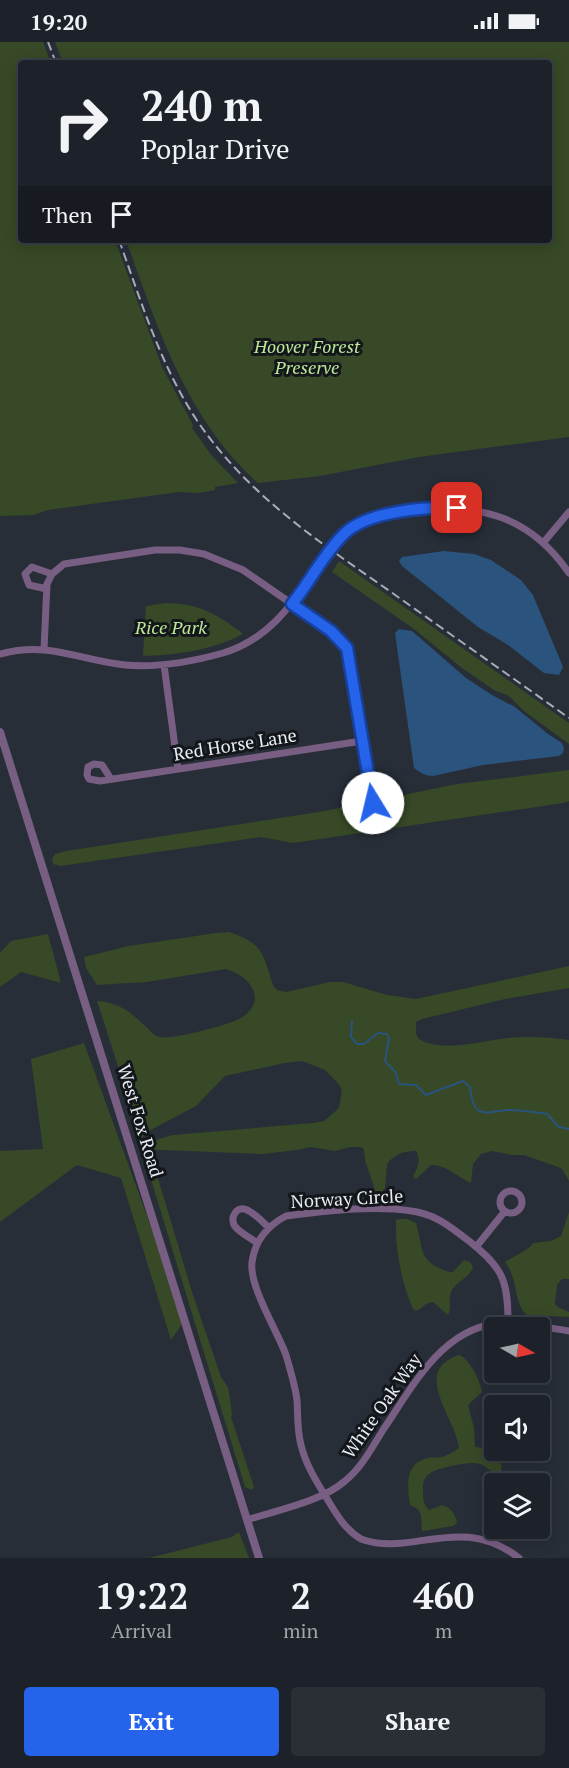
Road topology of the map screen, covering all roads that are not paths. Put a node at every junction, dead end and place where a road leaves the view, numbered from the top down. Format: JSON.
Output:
{"nodes":[{"id":1,"x":569,"y":512,"type":"edge"},
{"id":2,"x":543,"y":543,"type":"junction"},
{"id":3,"x":569,"y":573,"type":"edge"},
{"id":4,"x":52,"y":574,"type":"junction"},
{"id":5,"x":47,"y":589,"type":"junction"},
{"id":6,"x":292,"y":604,"type":"junction"},
{"id":7,"x":44,"y":649,"type":"junction"},
{"id":8,"x":0,"y":654,"type":"edge"},
{"id":9,"x":164,"y":665,"type":"junction"},
{"id":10,"x":0,"y":732,"type":"edge"},
{"id":11,"x":362,"y":741,"type":"junction"},
{"id":12,"x":178,"y":769,"type":"junction"},
{"id":13,"x":111,"y":779,"type":"dead end"},
{"id":14,"x":373,"y":803,"type":"dead end"},
{"id":15,"x":505,"y":1211,"type":"dead end"},
{"id":16,"x":269,"y":1228,"type":"junction"},
{"id":17,"x":257,"y":1243,"type":"junction"},
{"id":18,"x":476,"y":1247,"type":"junction"},
{"id":19,"x":508,"y":1317,"type":"edge"},
{"id":20,"x":484,"y":1328,"type":"edge"},
{"id":21,"x":550,"y":1329,"type":"edge"},
{"id":22,"x":569,"y":1331,"type":"edge"},
{"id":23,"x":324,"y":1495,"type":"junction"},
{"id":24,"x":247,"y":1520,"type":"junction"},
{"id":25,"x":259,"y":1558,"type":"edge"},
{"id":26,"x":519,"y":1558,"type":"edge"}],
"edges":[{"from":1,"to":2,"type":"street"},
{"from":2,"to":3,"type":"street"},
{"from":2,"to":6,"type":"street"},
{"from":4,"to":5,"type":"street"},
{"from":4,"to":5,"type":"street"},
{"from":4,"to":6,"type":"street"},
{"from":5,"to":7,"type":"street"},
{"from":6,"to":9,"type":"street"},
{"from":6,"to":11,"type":"street"},
{"from":7,"to":8,"type":"street"},
{"from":7,"to":9,"type":"street"},
{"from":9,"to":12,"type":"street"},
{"from":10,"to":24,"type":"street","name":"West Fox Road"},
{"from":11,"to":12,"type":"street","name":"Red Horse Lane"},
{"from":11,"to":14,"type":"street"},
{"from":12,"to":13,"type":"street","name":"Red Horse Lane"},
{"from":15,"to":18,"type":"street"},
{"from":16,"to":17,"type":"street","name":"Norway Circle"},
{"from":16,"to":17,"type":"street"},
{"from":16,"to":18,"type":"street","name":"Norway Circle"},
{"from":17,"to":23,"type":"street","name":"Norway Circle"},
{"from":18,"to":19,"type":"street","name":"Norway Circle"},
{"from":20,"to":23,"type":"street","name":"White Oak Way"},
{"from":21,"to":22,"type":"street","name":"White Oak Way"},
{"from":23,"to":24,"type":"street","name":"White Oak Way"},
{"from":23,"to":26,"type":"street"},
{"from":24,"to":25,"type":"street","name":"West Fox Road"}]}
